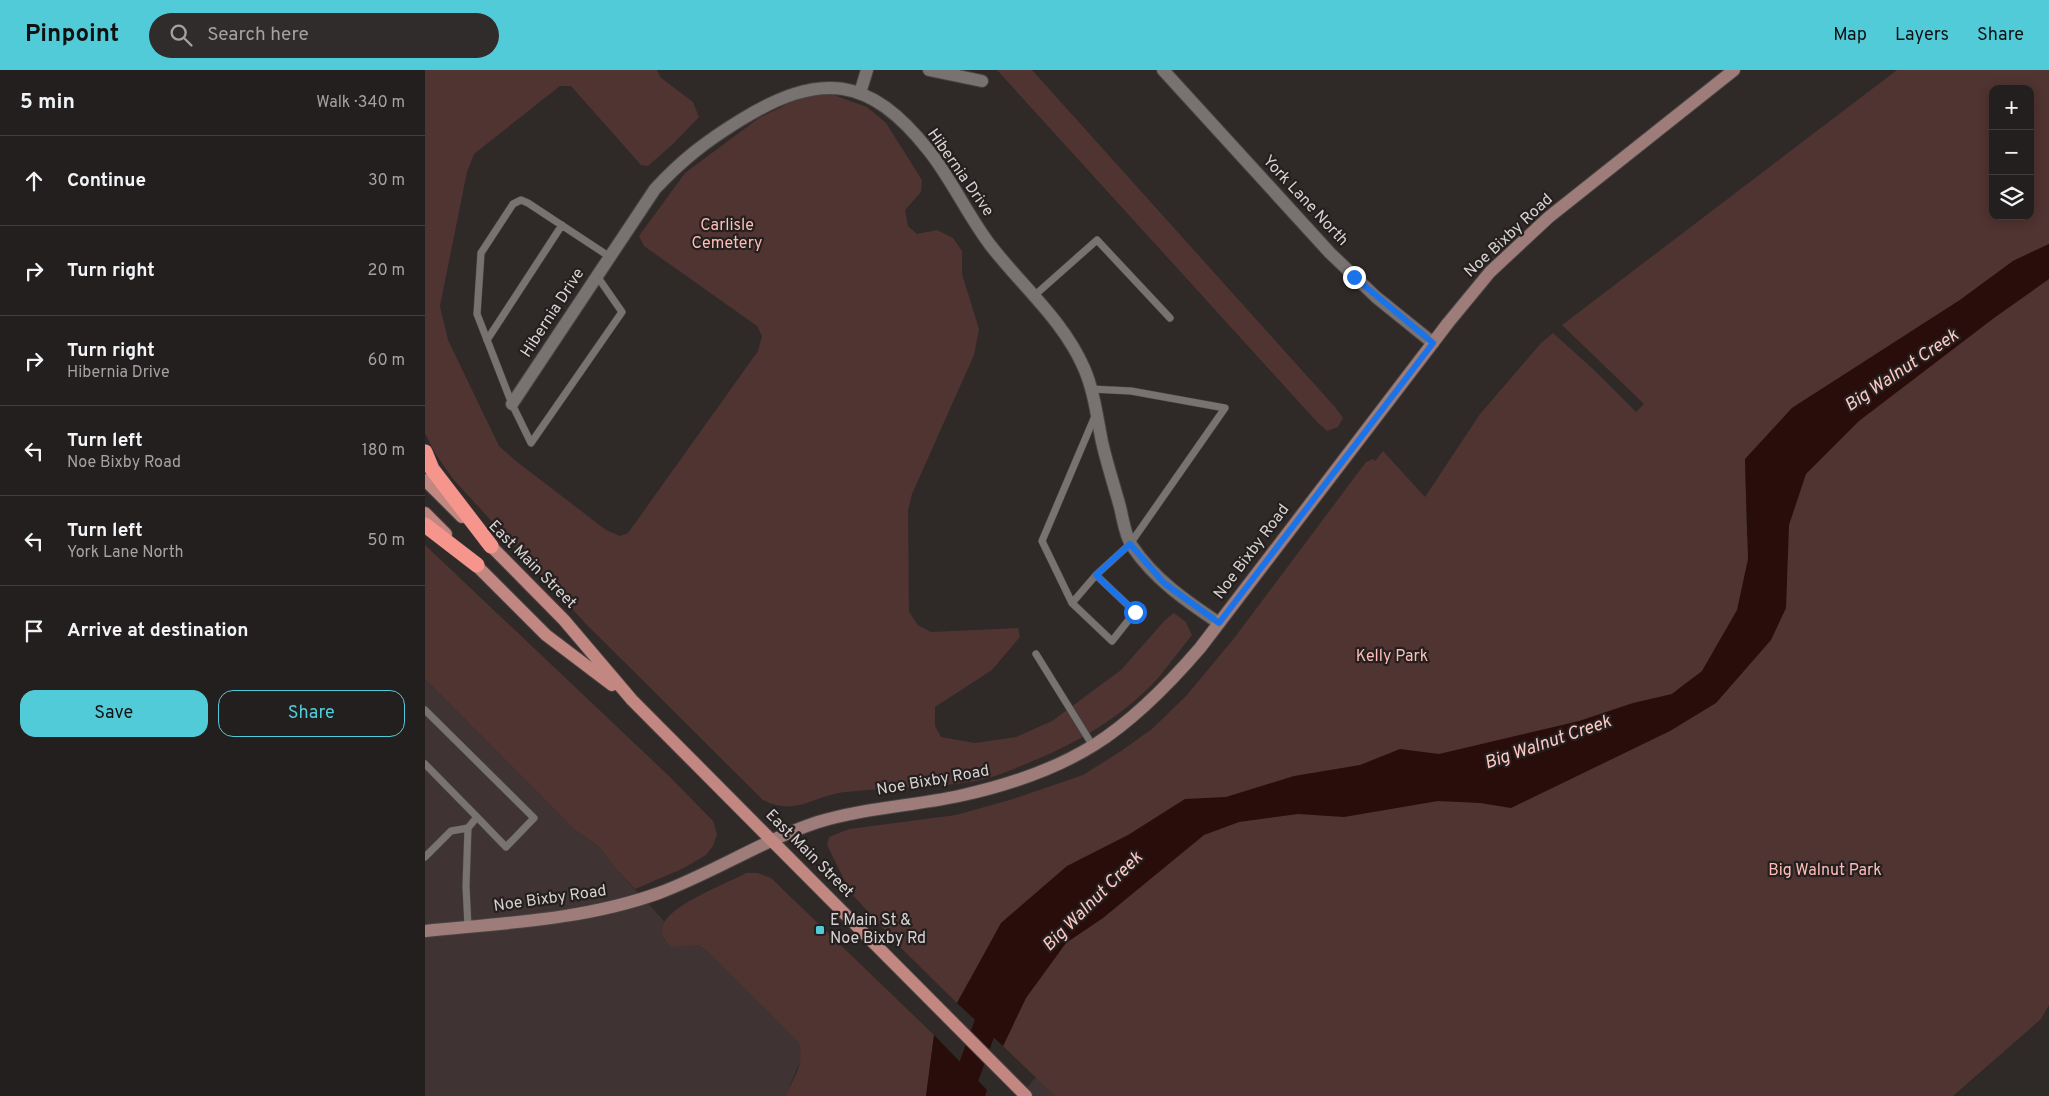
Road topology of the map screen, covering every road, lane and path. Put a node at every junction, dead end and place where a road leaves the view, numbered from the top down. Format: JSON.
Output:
{"nodes":[{"id":1,"x":867,"y":70,"type":"edge"},
{"id":2,"x":929,"y":70,"type":"edge"},
{"id":3,"x":1163,"y":70,"type":"edge"},
{"id":4,"x":1734,"y":70,"type":"edge"},
{"id":5,"x":982,"y":81,"type":"dead end"},
{"id":6,"x":860,"y":93,"type":"junction"},
{"id":7,"x":562,"y":225,"type":"junction"},
{"id":8,"x":610,"y":257,"type":"junction"},
{"id":9,"x":597,"y":276,"type":"junction"},
{"id":10,"x":1035,"y":295,"type":"junction"},
{"id":11,"x":1170,"y":318,"type":"dead end"},
{"id":12,"x":487,"y":340,"type":"junction"},
{"id":13,"x":1433,"y":343,"type":"junction"},
{"id":14,"x":1091,"y":389,"type":"junction"},
{"id":15,"x":512,"y":404,"type":"junction"},
{"id":16,"x":1097,"y":412,"type":"junction"},
{"id":17,"x":425,"y":452,"type":"edge"},
{"id":18,"x":425,"y":480,"type":"edge"},
{"id":19,"x":425,"y":514,"type":"edge"},
{"id":20,"x":425,"y":525,"type":"edge"},
{"id":21,"x":1130,"y":544,"type":"junction"},
{"id":22,"x":491,"y":546,"type":"junction"},
{"id":23,"x":477,"y":566,"type":"junction"},
{"id":24,"x":1096,"y":575,"type":"junction"},
{"id":25,"x":1072,"y":603,"type":"junction"},
{"id":26,"x":1219,"y":623,"type":"junction"},
{"id":27,"x":1036,"y":654,"type":"dead end"},
{"id":28,"x":632,"y":700,"type":"junction"},
{"id":29,"x":425,"y":710,"type":"edge"},
{"id":30,"x":1093,"y":746,"type":"junction"},
{"id":31,"x":425,"y":764,"type":"edge"},
{"id":32,"x":477,"y":817,"type":"junction"},
{"id":33,"x":468,"y":828,"type":"junction"},
{"id":34,"x":773,"y":841,"type":"junction"},
{"id":35,"x":425,"y":857,"type":"edge"},
{"id":36,"x":468,"y":926,"type":"junction"},
{"id":37,"x":425,"y":931,"type":"edge"},
{"id":38,"x":1025,"y":1095,"type":"edge"}],
"edges":[{"from":1,"to":6,"type":"street"},
{"from":2,"to":5,"type":"street"},
{"from":3,"to":13,"type":"street","name":"York Lane North"},
{"from":4,"to":13,"type":"street","name":"Noe Bixby Road"},
{"from":6,"to":8,"type":"street","name":"Hibernia Drive"},
{"from":6,"to":10,"type":"street","name":"Hibernia Drive"},
{"from":7,"to":8,"type":"lane"},
{"from":7,"to":12,"type":"lane"},
{"from":7,"to":12,"type":"lane"},
{"from":8,"to":9,"type":"street","name":"Hibernia Drive"},
{"from":9,"to":15,"type":"street","name":"Hibernia Drive"},
{"from":9,"to":15,"type":"lane"},
{"from":10,"to":11,"type":"lane"},
{"from":10,"to":14,"type":"street","name":"Hibernia Drive"},
{"from":12,"to":15,"type":"lane"},
{"from":13,"to":26,"type":"street","name":"Noe Bixby Road"},
{"from":14,"to":16,"type":"street","name":"Hibernia Drive"},
{"from":14,"to":21,"type":"lane"},
{"from":16,"to":21,"type":"street","name":"Hibernia Drive"},
{"from":16,"to":25,"type":"lane"},
{"from":17,"to":22,"type":"highway"},
{"from":18,"to":22,"type":"main road","name":"East Main Street"},
{"from":19,"to":23,"type":"main road","name":"East Main Street"},
{"from":20,"to":23,"type":"highway"},
{"from":21,"to":24,"type":"lane"},
{"from":21,"to":26,"type":"street","name":"Hibernia Drive"},
{"from":22,"to":28,"type":"main road","name":"East Main Street"},
{"from":23,"to":28,"type":"main road","name":"East Main Street"},
{"from":24,"to":25,"type":"lane"},
{"from":24,"to":25,"type":"lane"},
{"from":26,"to":30,"type":"street","name":"Noe Bixby Road"},
{"from":27,"to":30,"type":"lane"},
{"from":28,"to":34,"type":"main road","name":"East Main Street"},
{"from":29,"to":32,"type":"lane"},
{"from":30,"to":34,"type":"street","name":"Noe Bixby Road"},
{"from":31,"to":32,"type":"lane"},
{"from":32,"to":33,"type":"lane"},
{"from":33,"to":35,"type":"lane"},
{"from":33,"to":36,"type":"lane"},
{"from":34,"to":36,"type":"street","name":"Noe Bixby Road"},
{"from":34,"to":38,"type":"main road","name":"East Main Street"},
{"from":36,"to":37,"type":"street","name":"Noe Bixby Road"}]}
